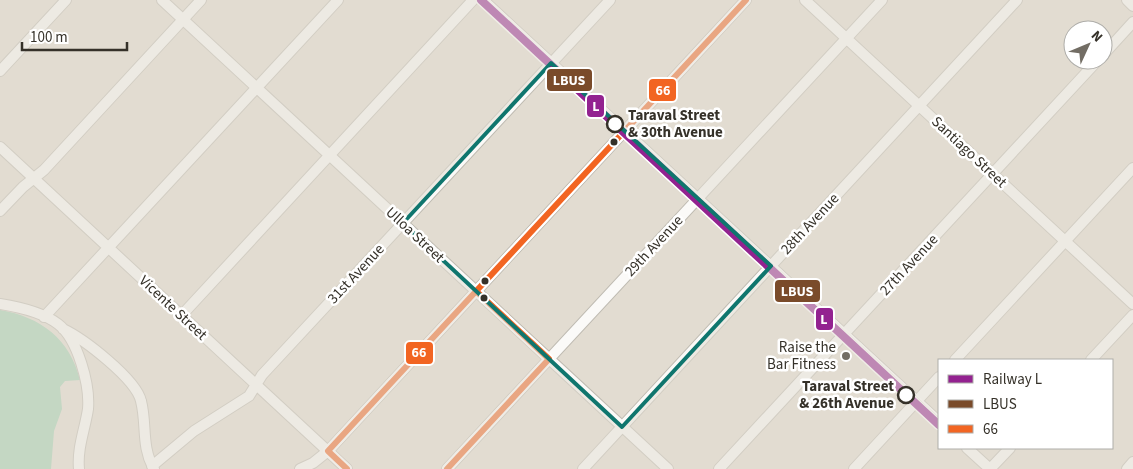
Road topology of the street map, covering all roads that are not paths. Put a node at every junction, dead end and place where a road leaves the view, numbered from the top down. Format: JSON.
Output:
{"nodes":[{"id":1,"x":66,"y":0,"type":"edge"},
{"id":2,"x":162,"y":0,"type":"edge"},
{"id":3,"x":201,"y":0,"type":"edge"},
{"id":4,"x":338,"y":0,"type":"edge"},
{"id":5,"x":474,"y":0,"type":"edge"},
{"id":6,"x":484,"y":0,"type":"edge"},
{"id":7,"x":610,"y":0,"type":"edge"},
{"id":8,"x":746,"y":0,"type":"edge"},
{"id":9,"x":805,"y":0,"type":"edge"},
{"id":10,"x":882,"y":0,"type":"edge"},
{"id":11,"x":1017,"y":0,"type":"edge"},
{"id":12,"x":1126,"y":0,"type":"edge"},
{"id":13,"x":1133,"y":6,"type":"edge"},
{"id":14,"x":183,"y":20,"type":"junction"},
{"id":15,"x":1133,"y":22,"type":"edge"},
{"id":16,"x":846,"y":38,"type":"junction"},
{"id":17,"x":1113,"y":44,"type":"edge"},
{"id":18,"x":551,"y":63,"type":"junction"},
{"id":19,"x":1089,"y":70,"type":"edge"},
{"id":20,"x":0,"y":71,"type":"edge"},
{"id":21,"x":256,"y":88,"type":"junction"},
{"id":22,"x":919,"y":106,"type":"junction"},
{"id":23,"x":624,"y":131,"type":"junction"},
{"id":24,"x":0,"y":147,"type":"edge"},
{"id":25,"x":330,"y":156,"type":"junction"},
{"id":26,"x":1133,"y":168,"type":"edge"},
{"id":27,"x":992,"y":174,"type":"junction"},
{"id":28,"x":34,"y":178,"type":"junction"},
{"id":29,"x":698,"y":198,"type":"junction"},
{"id":30,"x":0,"y":211,"type":"edge"},
{"id":31,"x":403,"y":223,"type":"junction"},
{"id":32,"x":1065,"y":242,"type":"junction"},
{"id":33,"x":108,"y":248,"type":"junction"},
{"id":34,"x":771,"y":266,"type":"junction"},
{"id":35,"x":476,"y":291,"type":"junction"},
{"id":36,"x":0,"y":304,"type":"edge"},
{"id":37,"x":1133,"y":304,"type":"edge"},
{"id":38,"x":1133,"y":315,"type":"edge"},
{"id":39,"x":181,"y":316,"type":"junction"},
{"id":40,"x":44,"y":317,"type":"junction"},
{"id":41,"x":63,"y":329,"type":"junction"},
{"id":42,"x":844,"y":334,"type":"junction"},
{"id":43,"x":549,"y":359,"type":"junction"},
{"id":44,"x":956,"y":359,"type":"edge"},
{"id":45,"x":1092,"y":359,"type":"edge"},
{"id":46,"x":938,"y":379,"type":"edge"},
{"id":47,"x":256,"y":384,"type":"junction"},
{"id":48,"x":917,"y":402,"type":"junction"},
{"id":49,"x":938,"y":421,"type":"edge"},
{"id":50,"x":622,"y":427,"type":"junction"},
{"id":51,"x":968,"y":449,"type":"edge"},
{"id":52,"x":1009,"y":449,"type":"edge"},
{"id":53,"x":328,"y":451,"type":"junction"},
{"id":54,"x":1133,"y":462,"type":"edge"},
{"id":55,"x":153,"y":467,"type":"edge"},
{"id":56,"x":79,"y":469,"type":"edge"},
{"id":57,"x":300,"y":469,"type":"edge"},
{"id":58,"x":347,"y":469,"type":"edge"},
{"id":59,"x":447,"y":469,"type":"edge"},
{"id":60,"x":583,"y":469,"type":"edge"},
{"id":61,"x":668,"y":469,"type":"edge"},
{"id":62,"x":719,"y":469,"type":"edge"},
{"id":63,"x":854,"y":469,"type":"edge"},
{"id":64,"x":990,"y":469,"type":"edge"},
{"id":65,"x":1127,"y":469,"type":"edge"}],
"edges":[{"from":1,"to":20,"type":"street"},
{"from":2,"to":14,"type":"street","name":"Ulloa Street"},
{"from":3,"to":14,"type":"street"},
{"from":4,"to":21,"type":"street"},
{"from":5,"to":25,"type":"street"},
{"from":6,"to":18,"type":"street"},
{"from":7,"to":18,"type":"street","name":"31st Avenue"},
{"from":8,"to":23,"type":"street"},
{"from":9,"to":16,"type":"street","name":"Santiago Street"},
{"from":10,"to":16,"type":"street","name":"29th Avenue"},
{"from":11,"to":22,"type":"street","name":"28th Avenue"},
{"from":12,"to":13,"type":"street"},
{"from":14,"to":21,"type":"street","name":"Ulloa Street"},
{"from":14,"to":28,"type":"street"},
{"from":15,"to":17,"type":"street"},
{"from":16,"to":22,"type":"street","name":"Santiago Street"},
{"from":16,"to":29,"type":"street","name":"29th Avenue"},
{"from":18,"to":23,"type":"street"},
{"from":18,"to":31,"type":"street","name":"31st Avenue"},
{"from":19,"to":27,"type":"street","name":"27th Avenue"},
{"from":21,"to":25,"type":"street","name":"Ulloa Street"},
{"from":21,"to":33,"type":"street"},
{"from":22,"to":27,"type":"street","name":"Santiago Street"},
{"from":22,"to":34,"type":"street","name":"28th Avenue"},
{"from":23,"to":29,"type":"street"},
{"from":23,"to":35,"type":"street"},
{"from":24,"to":28,"type":"street","name":"Vicente Street"},
{"from":25,"to":31,"type":"street","name":"Ulloa Street"},
{"from":25,"to":39,"type":"street"},
{"from":26,"to":32,"type":"street"},
{"from":27,"to":32,"type":"street","name":"Santiago Street"},
{"from":27,"to":42,"type":"street","name":"27th Avenue"},
{"from":28,"to":30,"type":"street"},
{"from":28,"to":33,"type":"street","name":"Vicente Street"},
{"from":29,"to":34,"type":"street"},
{"from":29,"to":43,"type":"street","name":"29th Avenue"},
{"from":31,"to":35,"type":"street","name":"Ulloa Street"},
{"from":31,"to":47,"type":"street","name":"31st Avenue"},
{"from":32,"to":37,"type":"street","name":"Santiago Street"},
{"from":32,"to":44,"type":"street"},
{"from":33,"to":39,"type":"street","name":"Vicente Street"},
{"from":33,"to":40,"type":"street"},
{"from":34,"to":42,"type":"street"},
{"from":34,"to":50,"type":"street","name":"28th Avenue"},
{"from":35,"to":43,"type":"street","name":"Ulloa Street"},
{"from":35,"to":53,"type":"street"},
{"from":36,"to":40,"type":"street"},
{"from":38,"to":45,"type":"street"},
{"from":39,"to":47,"type":"street","name":"Vicente Street"},
{"from":40,"to":41,"type":"street"},
{"from":41,"to":55,"type":"street"},
{"from":41,"to":56,"type":"street"},
{"from":42,"to":48,"type":"street"},
{"from":42,"to":62,"type":"street","name":"27th Avenue"},
{"from":43,"to":50,"type":"street","name":"Ulloa Street"},
{"from":43,"to":59,"type":"street","name":"29th Avenue"},
{"from":46,"to":48,"type":"street"},
{"from":47,"to":53,"type":"street","name":"Vicente Street"},
{"from":47,"to":55,"type":"street","name":"31st Avenue"},
{"from":48,"to":49,"type":"street"},
{"from":48,"to":63,"type":"street"},
{"from":50,"to":60,"type":"street","name":"28th Avenue"},
{"from":50,"to":61,"type":"street","name":"Ulloa Street"},
{"from":51,"to":64,"type":"street"},
{"from":52,"to":64,"type":"street"},
{"from":53,"to":57,"type":"street"},
{"from":53,"to":58,"type":"street","name":"Vicente Street"},
{"from":54,"to":65,"type":"street"}]}
